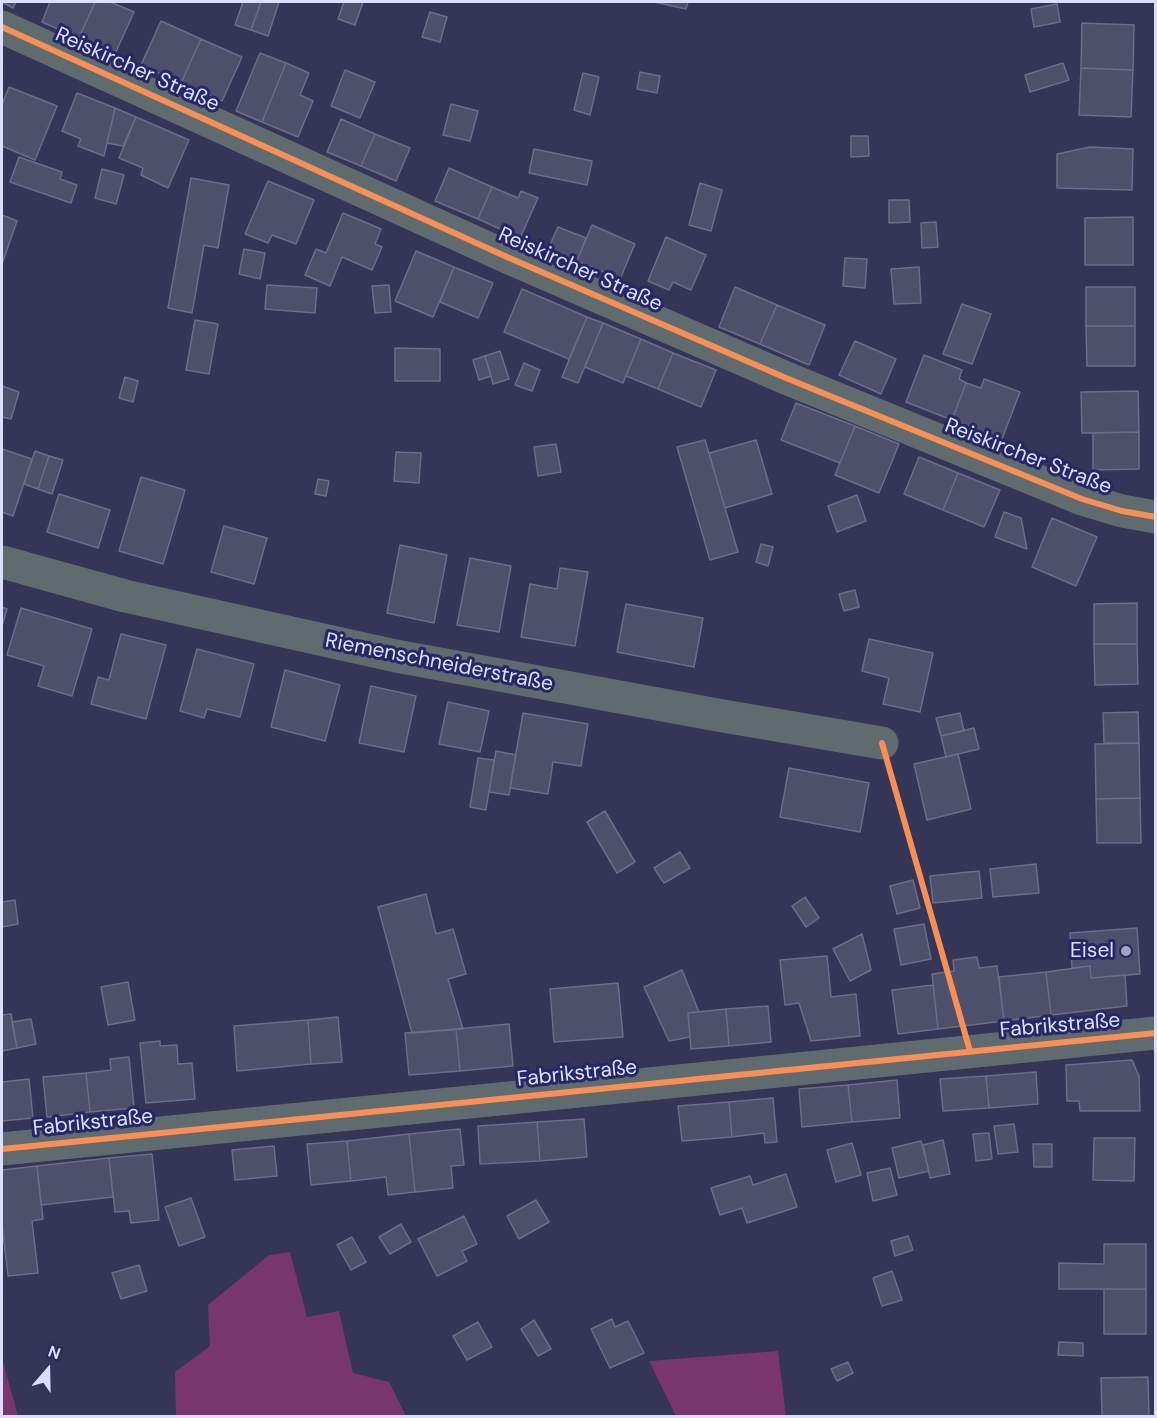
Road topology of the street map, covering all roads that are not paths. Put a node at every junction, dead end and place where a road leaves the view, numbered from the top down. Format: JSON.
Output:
{"nodes":[{"id":1,"x":3,"y":32,"type":"edge"},
{"id":2,"x":1155,"y":517,"type":"edge"},
{"id":3,"x":2,"y":562,"type":"edge"},
{"id":4,"x":882,"y":743,"type":"dead end"},
{"id":5,"x":1155,"y":1033,"type":"edge"},
{"id":6,"x":2,"y":1149,"type":"edge"}],
"edges":[{"from":1,"to":2,"type":"street","name":"Reiskircher Straße"},
{"from":3,"to":4,"type":"street","name":"Riemenschneiderstraße"},
{"from":5,"to":6,"type":"street","name":"Fabrikstraße"}]}
